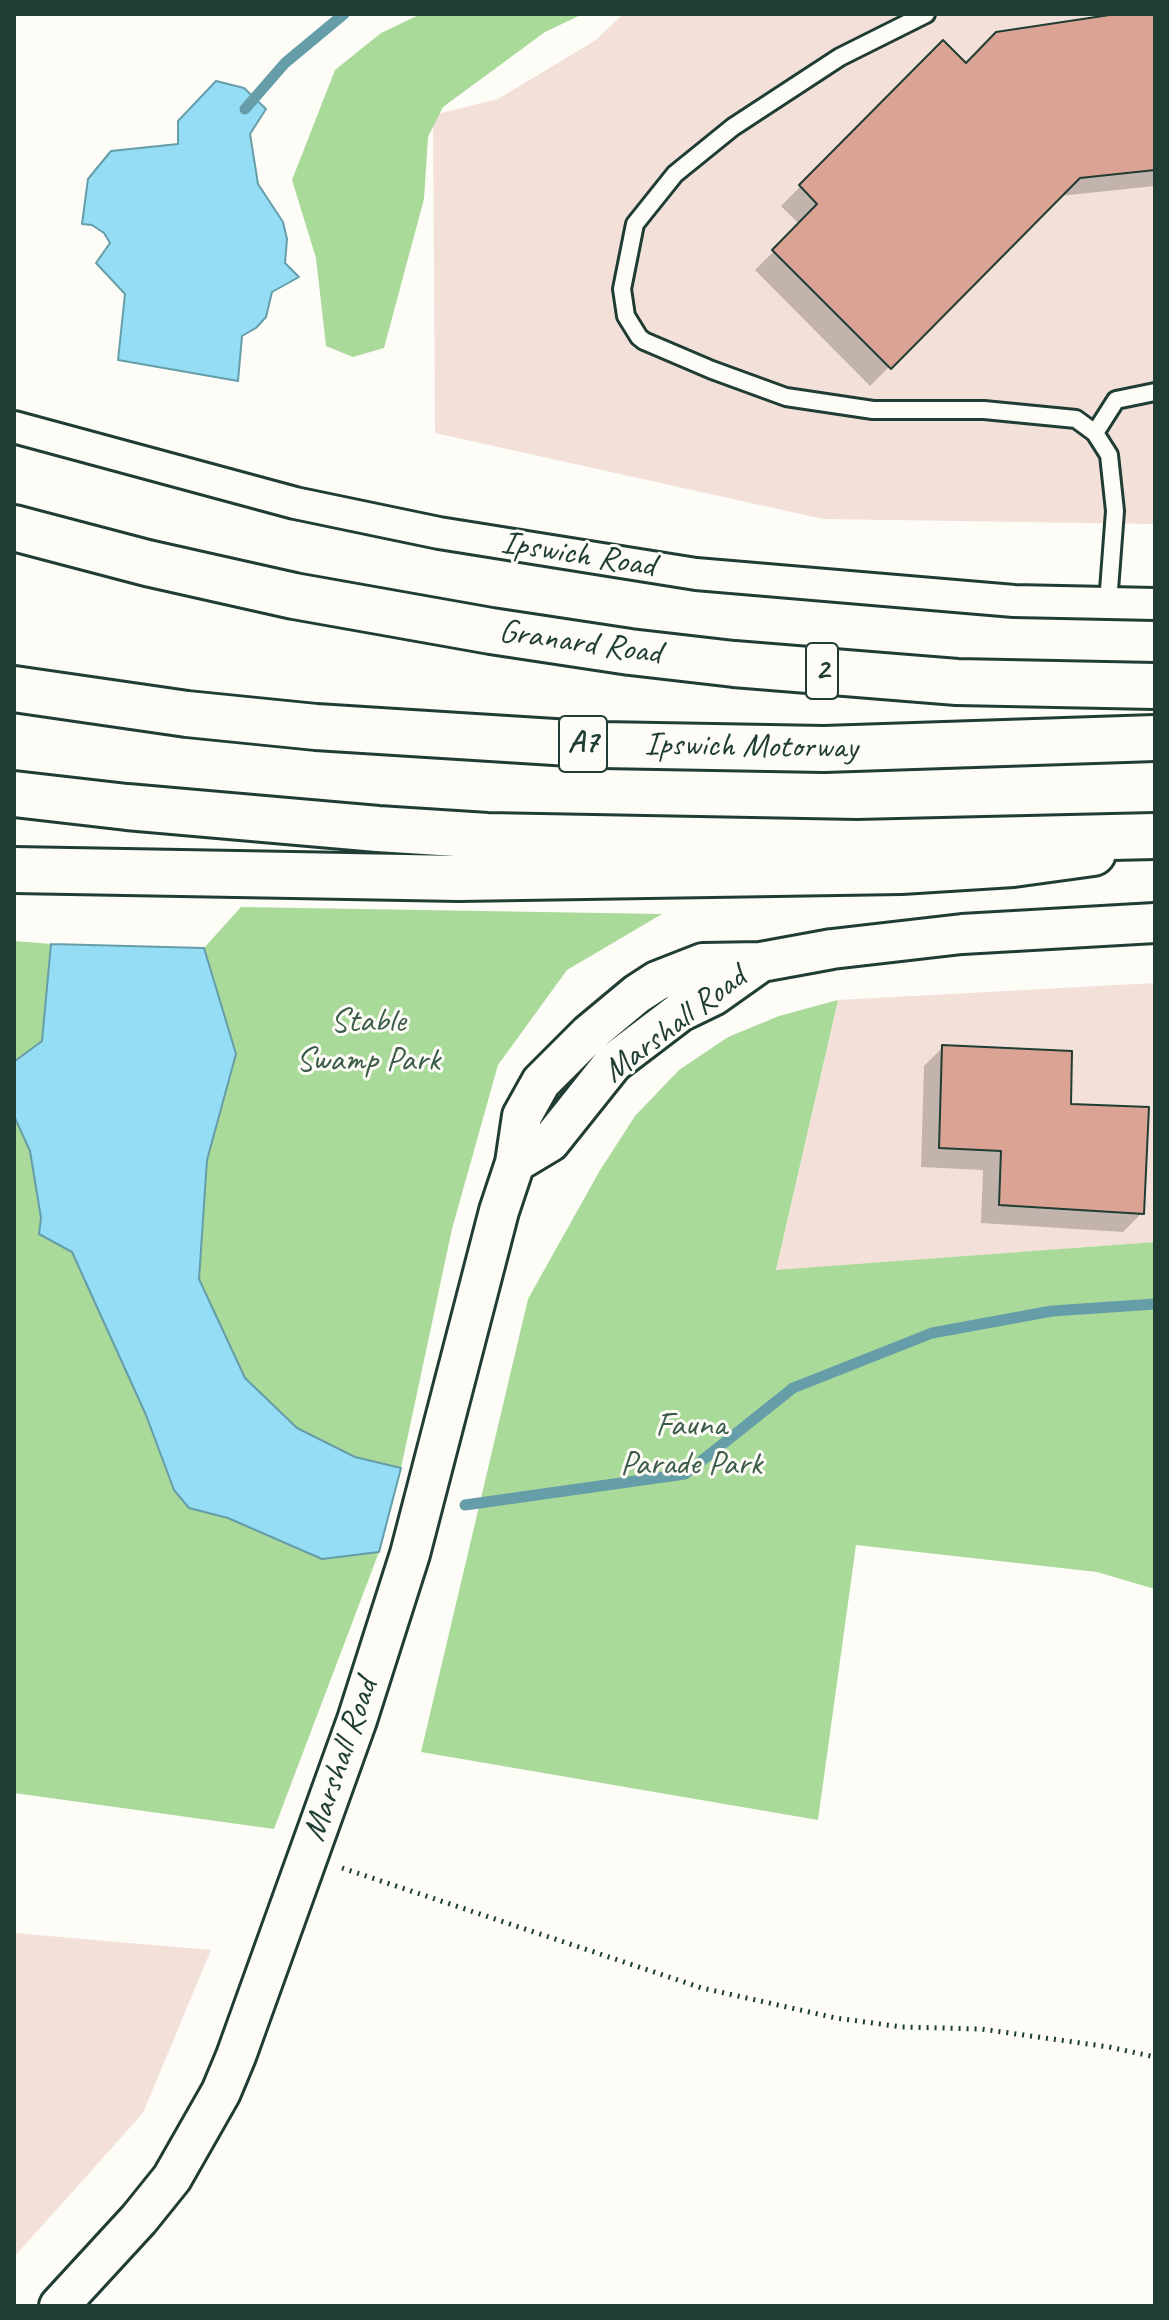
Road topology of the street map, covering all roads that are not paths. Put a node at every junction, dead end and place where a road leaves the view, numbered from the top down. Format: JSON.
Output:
{"nodes":[{"id":1,"x":926,"y":14,"type":"edge"},
{"id":2,"x":1155,"y":392,"type":"edge"},
{"id":3,"x":14,"y":427,"type":"edge"},
{"id":4,"x":1095,"y":433,"type":"junction"},
{"id":5,"x":14,"y":528,"type":"edge"},
{"id":6,"x":1108,"y":603,"type":"junction"},
{"id":7,"x":1155,"y":604,"type":"edge"},
{"id":8,"x":1155,"y":686,"type":"edge"},
{"id":9,"x":14,"y":689,"type":"edge"},
{"id":10,"x":1155,"y":738,"type":"edge"},
{"id":11,"x":14,"y":794,"type":"edge"},
{"id":12,"x":1155,"y":836,"type":"edge"},
{"id":13,"x":1155,"y":843,"type":"edge"},
{"id":14,"x":14,"y":870,"type":"edge"},
{"id":15,"x":1155,"y":923,"type":"edge"},
{"id":16,"x":59,"y":2306,"type":"edge"}],
"edges":[{"from":1,"to":4,"type":"lane"},
{"from":2,"to":4,"type":"lane"},
{"from":3,"to":6,"type":"street","name":"Ipswich Road"},
{"from":4,"to":6,"type":"lane"},
{"from":5,"to":8,"type":"highway","name":"Granard Road","number":"2"},
{"from":6,"to":7,"type":"street","name":"Ipswich Road"},
{"from":9,"to":10,"type":"highway","name":"Ipswich Motorway","number":"A7"},
{"from":11,"to":12,"type":"highway"},
{"from":13,"to":14,"type":"highway"},
{"from":15,"to":16,"type":"street","name":"Marshall Road"}]}
